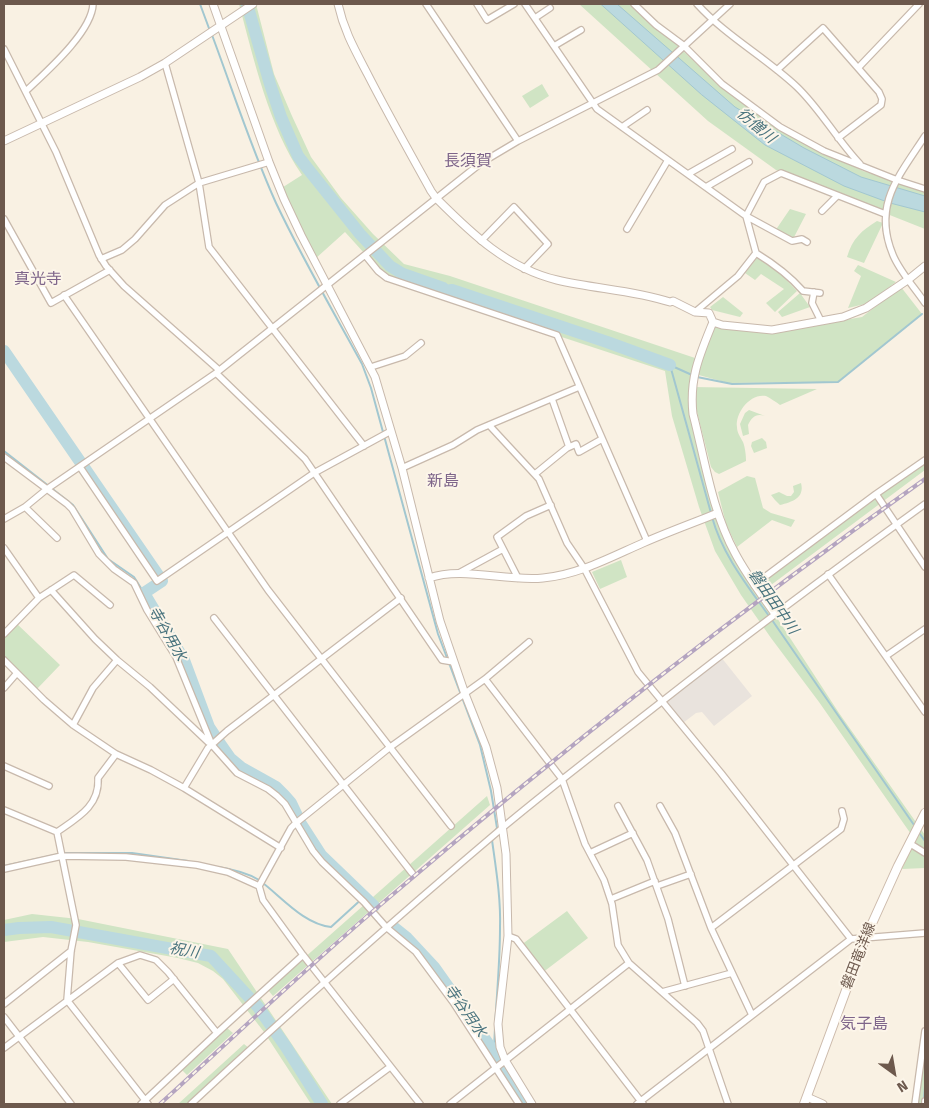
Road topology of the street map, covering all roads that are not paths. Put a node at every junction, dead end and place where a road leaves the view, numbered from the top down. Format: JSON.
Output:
{"nodes":[{"id":1,"x":93,"y":4,"type":"edge"},
{"id":2,"x":213,"y":4,"type":"edge"},
{"id":3,"x":253,"y":4,"type":"edge"},
{"id":4,"x":338,"y":4,"type":"edge"},
{"id":5,"x":426,"y":4,"type":"edge"},
{"id":6,"x":477,"y":4,"type":"edge"},
{"id":7,"x":514,"y":4,"type":"edge"},
{"id":8,"x":525,"y":4,"type":"edge"},
{"id":9,"x":634,"y":4,"type":"edge"},
{"id":10,"x":697,"y":4,"type":"edge"},
{"id":11,"x":730,"y":4,"type":"edge"},
{"id":12,"x":919,"y":4,"type":"edge"},
{"id":13,"x":550,"y":8,"type":"dead end"},
{"id":14,"x":535,"y":18,"type":"junction"},
{"id":15,"x":712,"y":21,"type":"junction"},
{"id":16,"x":221,"y":25,"type":"junction"},
{"id":17,"x":580,"y":30,"type":"dead end"},
{"id":18,"x":554,"y":46,"type":"junction"},
{"id":19,"x":682,"y":47,"type":"junction"},
{"id":20,"x":4,"y":49,"type":"edge"},
{"id":21,"x":165,"y":63,"type":"junction"},
{"id":22,"x":858,"y":68,"type":"junction"},
{"id":23,"x":778,"y":70,"type":"junction"},
{"id":24,"x":26,"y":91,"type":"junction"},
{"id":25,"x":593,"y":103,"type":"junction"},
{"id":26,"x":647,"y":110,"type":"dead end"},
{"id":27,"x":42,"y":123,"type":"junction"},
{"id":28,"x":622,"y":127,"type":"junction"},
{"id":29,"x":925,"y":136,"type":"edge"},
{"id":30,"x":838,"y":138,"type":"junction"},
{"id":31,"x":4,"y":141,"type":"edge"},
{"id":32,"x":518,"y":141,"type":"junction"},
{"id":33,"x":732,"y":149,"type":"dead end"},
{"id":34,"x":668,"y":160,"type":"junction"},
{"id":35,"x":269,"y":162,"type":"junction"},
{"id":36,"x":749,"y":162,"type":"dead end"},
{"id":37,"x":863,"y":167,"type":"junction"},
{"id":38,"x":688,"y":174,"type":"junction"},
{"id":39,"x":896,"y":181,"type":"junction"},
{"id":40,"x":199,"y":183,"type":"junction"},
{"id":41,"x":706,"y":187,"type":"junction"},
{"id":42,"x":925,"y":189,"type":"edge"},
{"id":43,"x":837,"y":196,"type":"junction"},
{"id":44,"x":436,"y":198,"type":"junction"},
{"id":45,"x":822,"y":211,"type":"dead end"},
{"id":46,"x":885,"y":214,"type":"junction"},
{"id":47,"x":746,"y":216,"type":"junction"},
{"id":48,"x":4,"y":219,"type":"edge"},
{"id":49,"x":627,"y":229,"type":"dead end"},
{"id":50,"x":481,"y":241,"type":"junction"},
{"id":51,"x":807,"y":242,"type":"dead end"},
{"id":52,"x":756,"y":253,"type":"junction"},
{"id":53,"x":366,"y":255,"type":"junction"},
{"id":54,"x":101,"y":259,"type":"junction"},
{"id":55,"x":925,"y":266,"type":"edge"},
{"id":56,"x":524,"y":269,"type":"junction"},
{"id":57,"x":110,"y":270,"type":"junction"},
{"id":58,"x":909,"y":280,"type":"junction"},
{"id":59,"x":328,"y":286,"type":"junction"},
{"id":60,"x":64,"y":295,"type":"junction"},
{"id":61,"x":925,"y":303,"type":"edge"},
{"id":62,"x":695,"y":312,"type":"junction"},
{"id":63,"x":821,"y":321,"type":"junction"},
{"id":64,"x":713,"y":322,"type":"junction"},
{"id":65,"x":273,"y":328,"type":"junction"},
{"id":66,"x":422,"y":343,"type":"dead end"},
{"id":67,"x":371,"y":367,"type":"junction"},
{"id":68,"x":218,"y":372,"type":"junction"},
{"id":69,"x":579,"y":387,"type":"junction"},
{"id":70,"x":552,"y":398,"type":"junction"},
{"id":71,"x":150,"y":419,"type":"junction"},
{"id":72,"x":490,"y":425,"type":"junction"},
{"id":73,"x":391,"y":431,"type":"junction"},
{"id":74,"x":602,"y":439,"type":"junction"},
{"id":75,"x":364,"y":446,"type":"junction"},
{"id":76,"x":569,"y":447,"type":"junction"},
{"id":77,"x":4,"y":457,"type":"edge"},
{"id":78,"x":925,"y":460,"type":"edge"},
{"id":79,"x":80,"y":467,"type":"junction"},
{"id":80,"x":402,"y":468,"type":"junction"},
{"id":81,"x":314,"y":473,"type":"junction"},
{"id":82,"x":535,"y":474,"type":"junction"},
{"id":83,"x":47,"y":489,"type":"junction"},
{"id":84,"x":876,"y":494,"type":"junction"},
{"id":85,"x":925,"y":504,"type":"edge"},
{"id":86,"x":550,"y":505,"type":"junction"},
{"id":87,"x":25,"y":507,"type":"junction"},
{"id":88,"x":718,"y":513,"type":"junction"},
{"id":89,"x":4,"y":519,"type":"edge"},
{"id":90,"x":896,"y":525,"type":"junction"},
{"id":91,"x":228,"y":532,"type":"junction"},
{"id":92,"x":57,"y":538,"type":"dead end"},
{"id":93,"x":647,"y":542,"type":"junction"},
{"id":94,"x":4,"y":548,"type":"edge"},
{"id":95,"x":503,"y":549,"type":"junction"},
{"id":96,"x":925,"y":567,"type":"edge"},
{"id":97,"x":584,"y":568,"type":"junction"},
{"id":98,"x":457,"y":574,"type":"junction"},
{"id":99,"x":828,"y":574,"type":"junction"},
{"id":100,"x":429,"y":578,"type":"junction"},
{"id":101,"x":518,"y":578,"type":"junction"},
{"id":102,"x":754,"y":585,"type":"junction"},
{"id":103,"x":51,"y":590,"type":"junction"},
{"id":104,"x":39,"y":598,"type":"junction"},
{"id":105,"x":401,"y":598,"type":"junction"},
{"id":106,"x":110,"y":605,"type":"dead end"},
{"id":107,"x":775,"y":614,"type":"junction"},
{"id":108,"x":214,"y":618,"type":"dead end"},
{"id":109,"x":925,"y":629,"type":"edge"},
{"id":110,"x":4,"y":634,"type":"edge"},
{"id":111,"x":529,"y":642,"type":"dead end"},
{"id":112,"x":886,"y":656,"type":"junction"},
{"id":113,"x":322,"y":659,"type":"junction"},
{"id":114,"x":4,"y":660,"type":"edge"},
{"id":115,"x":117,"y":660,"type":"junction"},
{"id":116,"x":454,"y":662,"type":"junction"},
{"id":117,"x":17,"y":673,"type":"junction"},
{"id":118,"x":485,"y":679,"type":"junction"},
{"id":119,"x":4,"y":688,"type":"edge"},
{"id":120,"x":465,"y":694,"type":"junction"},
{"id":121,"x":274,"y":696,"type":"junction"},
{"id":122,"x":661,"y":702,"type":"junction"},
{"id":123,"x":925,"y":712,"type":"edge"},
{"id":124,"x":74,"y":725,"type":"junction"},
{"id":125,"x":212,"y":745,"type":"junction"},
{"id":126,"x":389,"y":748,"type":"junction"},
{"id":127,"x":116,"y":754,"type":"junction"},
{"id":128,"x":4,"y":766,"type":"edge"},
{"id":129,"x":562,"y":779,"type":"junction"},
{"id":130,"x":344,"y":785,"type":"junction"},
{"id":131,"x":49,"y":786,"type":"dead end"},
{"id":132,"x":184,"y":788,"type":"junction"},
{"id":133,"x":618,"y":806,"type":"dead end"},
{"id":134,"x":660,"y":806,"type":"dead end"},
{"id":135,"x":4,"y":810,"type":"edge"},
{"id":136,"x":842,"y":811,"type":"dead end"},
{"id":137,"x":924,"y":817,"type":"edge"},
{"id":138,"x":296,"y":823,"type":"junction"},
{"id":139,"x":451,"y":826,"type":"dead end"},
{"id":140,"x":502,"y":828,"type":"junction"},
{"id":141,"x":57,"y":832,"type":"junction"},
{"id":142,"x":633,"y":834,"type":"junction"},
{"id":143,"x":909,"y":843,"type":"junction"},
{"id":144,"x":281,"y":848,"type":"junction"},
{"id":145,"x":590,"y":853,"type":"junction"},
{"id":146,"x":925,"y":853,"type":"edge"},
{"id":147,"x":62,"y":856,"type":"junction"},
{"id":148,"x":794,"y":866,"type":"junction"},
{"id":149,"x":4,"y":870,"type":"edge"},
{"id":150,"x":412,"y":873,"type":"dead end"},
{"id":151,"x":691,"y":874,"type":"junction"},
{"id":152,"x":656,"y":884,"type":"junction"},
{"id":153,"x":259,"y":886,"type":"junction"},
{"id":154,"x":611,"y":899,"type":"junction"},
{"id":155,"x":386,"y":927,"type":"junction"},
{"id":156,"x":712,"y":928,"type":"junction"},
{"id":157,"x":925,"y":933,"type":"edge"},
{"id":158,"x":508,"y":936,"type":"junction"},
{"id":159,"x":851,"y":939,"type":"junction"},
{"id":160,"x":865,"y":939,"type":"junction"},
{"id":161,"x":71,"y":951,"type":"junction"},
{"id":162,"x":304,"y":955,"type":"junction"},
{"id":163,"x":629,"y":963,"type":"junction"},
{"id":164,"x":118,"y":964,"type":"junction"},
{"id":165,"x":732,"y":972,"type":"junction"},
{"id":166,"x":174,"y":979,"type":"junction"},
{"id":167,"x":325,"y":982,"type":"junction"},
{"id":168,"x":685,"y":986,"type":"junction"},
{"id":169,"x":662,"y":992,"type":"junction"},
{"id":170,"x":67,"y":1000,"type":"junction"},
{"id":171,"x":4,"y":1004,"type":"edge"},
{"id":172,"x":570,"y":1009,"type":"junction"},
{"id":173,"x":752,"y":1014,"type":"junction"},
{"id":174,"x":4,"y":1017,"type":"edge"},
{"id":175,"x":925,"y":1031,"type":"edge"},
{"id":176,"x":217,"y":1032,"type":"junction"},
{"id":177,"x":18,"y":1037,"type":"junction"},
{"id":178,"x":4,"y":1048,"type":"edge"},
{"id":179,"x":708,"y":1048,"type":"junction"},
{"id":180,"x":505,"y":1060,"type":"junction"},
{"id":181,"x":390,"y":1067,"type":"junction"},
{"id":182,"x":496,"y":1069,"type":"junction"},
{"id":183,"x":806,"y":1101,"type":"edge"},
{"id":184,"x":145,"y":1103,"type":"edge"},
{"id":185,"x":640,"y":1103,"type":"edge"},
{"id":186,"x":71,"y":1104,"type":"edge"},
{"id":187,"x":191,"y":1104,"type":"edge"},
{"id":188,"x":340,"y":1104,"type":"edge"},
{"id":189,"x":420,"y":1104,"type":"edge"},
{"id":190,"x":450,"y":1104,"type":"edge"},
{"id":191,"x":519,"y":1104,"type":"edge"},
{"id":192,"x":532,"y":1104,"type":"edge"},
{"id":193,"x":728,"y":1104,"type":"edge"},
{"id":194,"x":824,"y":1104,"type":"edge"},
{"id":195,"x":915,"y":1104,"type":"edge"}],
"edges":[{"from":1,"to":24,"type":"street"},
{"from":2,"to":16,"type":"street"},
{"from":3,"to":16,"type":"street"},
{"from":4,"to":44,"type":"street"},
{"from":5,"to":32,"type":"street"},
{"from":6,"to":7,"type":"street"},
{"from":8,"to":14,"type":"street"},
{"from":9,"to":19,"type":"street"},
{"from":10,"to":15,"type":"street"},
{"from":11,"to":15,"type":"street"},
{"from":12,"to":22,"type":"street"},
{"from":13,"to":14,"type":"street"},
{"from":14,"to":18,"type":"street"},
{"from":15,"to":19,"type":"street"},
{"from":15,"to":23,"type":"street"},
{"from":16,"to":21,"type":"street"},
{"from":16,"to":35,"type":"street"},
{"from":17,"to":18,"type":"street"},
{"from":18,"to":25,"type":"street"},
{"from":19,"to":25,"type":"street"},
{"from":19,"to":37,"type":"street"},
{"from":20,"to":24,"type":"street"},
{"from":21,"to":27,"type":"street"},
{"from":21,"to":40,"type":"street"},
{"from":22,"to":23,"type":"street"},
{"from":22,"to":30,"type":"street"},
{"from":23,"to":30,"type":"street"},
{"from":24,"to":27,"type":"street"},
{"from":25,"to":28,"type":"street"},
{"from":25,"to":32,"type":"street"},
{"from":26,"to":28,"type":"street"},
{"from":27,"to":31,"type":"street"},
{"from":27,"to":54,"type":"street"},
{"from":28,"to":34,"type":"street"},
{"from":29,"to":39,"type":"street"},
{"from":30,"to":37,"type":"street"},
{"from":32,"to":44,"type":"street"},
{"from":33,"to":38,"type":"street"},
{"from":34,"to":38,"type":"street"},
{"from":34,"to":49,"type":"street"},
{"from":35,"to":40,"type":"street"},
{"from":35,"to":59,"type":"street"},
{"from":36,"to":41,"type":"street"},
{"from":37,"to":39,"type":"street"},
{"from":38,"to":41,"type":"street"},
{"from":39,"to":42,"type":"street"},
{"from":39,"to":46,"type":"street"},
{"from":40,"to":54,"type":"street"},
{"from":40,"to":65,"type":"street"},
{"from":41,"to":47,"type":"street"},
{"from":43,"to":45,"type":"street"},
{"from":43,"to":46,"type":"street"},
{"from":43,"to":47,"type":"street"},
{"from":44,"to":50,"type":"street"},
{"from":44,"to":53,"type":"street"},
{"from":46,"to":58,"type":"street"},
{"from":47,"to":51,"type":"street"},
{"from":47,"to":52,"type":"street"},
{"from":48,"to":60,"type":"street"},
{"from":50,"to":56,"type":"street"},
{"from":50,"to":56,"type":"street"},
{"from":52,"to":62,"type":"street"},
{"from":52,"to":63,"type":"street"},
{"from":53,"to":59,"type":"street"},
{"from":53,"to":69,"type":"street"},
{"from":54,"to":57,"type":"street"},
{"from":55,"to":58,"type":"street"},
{"from":56,"to":62,"type":"street"},
{"from":57,"to":60,"type":"street"},
{"from":57,"to":68,"type":"street"},
{"from":58,"to":61,"type":"street"},
{"from":58,"to":63,"type":"street"},
{"from":59,"to":65,"type":"street"},
{"from":59,"to":67,"type":"street"},
{"from":60,"to":71,"type":"street"},
{"from":62,"to":64,"type":"street"},
{"from":63,"to":64,"type":"street"},
{"from":64,"to":88,"type":"street"},
{"from":65,"to":68,"type":"street"},
{"from":65,"to":75,"type":"street"},
{"from":66,"to":67,"type":"street"},
{"from":67,"to":73,"type":"street"},
{"from":68,"to":71,"type":"street"},
{"from":68,"to":81,"type":"street"},
{"from":69,"to":70,"type":"street"},
{"from":69,"to":74,"type":"street"},
{"from":70,"to":72,"type":"street"},
{"from":70,"to":76,"type":"street"},
{"from":71,"to":79,"type":"street"},
{"from":71,"to":91,"type":"street"},
{"from":72,"to":80,"type":"street"},
{"from":72,"to":82,"type":"street"},
{"from":73,"to":75,"type":"street"},
{"from":73,"to":80,"type":"street"},
{"from":74,"to":76,"type":"street"},
{"from":74,"to":93,"type":"street"},
{"from":75,"to":81,"type":"street"},
{"from":76,"to":82,"type":"street"},
{"from":77,"to":83,"type":"street"},
{"from":78,"to":84,"type":"street"},
{"from":79,"to":83,"type":"street"},
{"from":79,"to":91,"type":"street"},
{"from":80,"to":100,"type":"street"},
{"from":81,"to":91,"type":"street"},
{"from":81,"to":105,"type":"street"},
{"from":82,"to":86,"type":"street"},
{"from":83,"to":87,"type":"street"},
{"from":83,"to":125,"type":"street"},
{"from":84,"to":90,"type":"street"},
{"from":84,"to":102,"type":"street"},
{"from":85,"to":90,"type":"street"},
{"from":86,"to":95,"type":"street"},
{"from":86,"to":97,"type":"street"},
{"from":87,"to":89,"type":"street"},
{"from":87,"to":92,"type":"street"},
{"from":88,"to":93,"type":"street"},
{"from":88,"to":102,"type":"street"},
{"from":90,"to":96,"type":"street"},
{"from":90,"to":99,"type":"street"},
{"from":91,"to":113,"type":"street"},
{"from":93,"to":97,"type":"street"},
{"from":94,"to":104,"type":"street"},
{"from":95,"to":98,"type":"street"},
{"from":95,"to":101,"type":"street"},
{"from":97,"to":101,"type":"street"},
{"from":97,"to":122,"type":"street"},
{"from":98,"to":100,"type":"street"},
{"from":98,"to":101,"type":"street"},
{"from":99,"to":107,"type":"street"},
{"from":99,"to":112,"type":"street"},
{"from":100,"to":116,"type":"street"},
{"from":102,"to":107,"type":"street"},
{"from":103,"to":104,"type":"street"},
{"from":103,"to":106,"type":"street"},
{"from":103,"to":115,"type":"street"},
{"from":104,"to":110,"type":"street"},
{"from":105,"to":113,"type":"street"},
{"from":105,"to":116,"type":"street"},
{"from":107,"to":122,"type":"street"},
{"from":108,"to":121,"type":"street"},
{"from":109,"to":112,"type":"street"},
{"from":111,"to":118,"type":"street"},
{"from":112,"to":123,"type":"street"},
{"from":113,"to":121,"type":"street"},
{"from":113,"to":126,"type":"street"},
{"from":114,"to":117,"type":"street"},
{"from":115,"to":124,"type":"street"},
{"from":115,"to":125,"type":"street"},
{"from":116,"to":120,"type":"street"},
{"from":117,"to":119,"type":"street"},
{"from":117,"to":124,"type":"street"},
{"from":118,"to":120,"type":"street"},
{"from":118,"to":129,"type":"street"},
{"from":120,"to":126,"type":"street"},
{"from":120,"to":140,"type":"street"},
{"from":121,"to":125,"type":"street"},
{"from":121,"to":130,"type":"street"},
{"from":122,"to":129,"type":"street"},
{"from":122,"to":148,"type":"street"},
{"from":124,"to":127,"type":"street"},
{"from":125,"to":132,"type":"street"},
{"from":125,"to":138,"type":"street"},
{"from":126,"to":130,"type":"street"},
{"from":126,"to":139,"type":"street"},
{"from":127,"to":132,"type":"street"},
{"from":127,"to":141,"type":"street"},
{"from":128,"to":131,"type":"street"},
{"from":129,"to":140,"type":"street"},
{"from":129,"to":145,"type":"street"},
{"from":130,"to":138,"type":"street"},
{"from":130,"to":150,"type":"street"},
{"from":132,"to":144,"type":"street"},
{"from":133,"to":142,"type":"street"},
{"from":134,"to":151,"type":"street"},
{"from":135,"to":141,"type":"street"},
{"from":136,"to":148,"type":"street"},
{"from":137,"to":143,"type":"main road","name":"磐田竜洋線"},
{"from":138,"to":144,"type":"street"},
{"from":138,"to":155,"type":"street"},
{"from":140,"to":155,"type":"street"},
{"from":140,"to":158,"type":"street"},
{"from":141,"to":147,"type":"street"},
{"from":142,"to":145,"type":"street"},
{"from":142,"to":152,"type":"street"},
{"from":143,"to":146,"type":"street"},
{"from":143,"to":160,"type":"main road","name":"磐田竜洋線"},
{"from":144,"to":153,"type":"street"},
{"from":145,"to":154,"type":"street"},
{"from":147,"to":149,"type":"street"},
{"from":147,"to":153,"type":"street"},
{"from":147,"to":161,"type":"street"},
{"from":148,"to":156,"type":"street"},
{"from":148,"to":159,"type":"street"},
{"from":151,"to":152,"type":"street"},
{"from":151,"to":156,"type":"street"},
{"from":152,"to":154,"type":"street"},
{"from":152,"to":168,"type":"street"},
{"from":153,"to":162,"type":"street"},
{"from":154,"to":163,"type":"street"},
{"from":155,"to":167,"type":"street"},
{"from":155,"to":182,"type":"street"},
{"from":156,"to":165,"type":"street"},
{"from":157,"to":160,"type":"street"},
{"from":158,"to":172,"type":"street"},
{"from":158,"to":180,"type":"street"},
{"from":159,"to":160,"type":"street"},
{"from":159,"to":173,"type":"street"},
{"from":160,"to":183,"type":"main road","name":"磐田竜洋線"},
{"from":161,"to":170,"type":"street"},
{"from":161,"to":171,"type":"street"},
{"from":162,"to":167,"type":"street"},
{"from":162,"to":176,"type":"street"},
{"from":163,"to":169,"type":"street"},
{"from":163,"to":172,"type":"street"},
{"from":164,"to":166,"type":"street"},
{"from":164,"to":166,"type":"street"},
{"from":164,"to":170,"type":"street"},
{"from":165,"to":168,"type":"street"},
{"from":165,"to":173,"type":"street"},
{"from":166,"to":176,"type":"street"},
{"from":167,"to":181,"type":"street"},
{"from":167,"to":187,"type":"street"},
{"from":168,"to":169,"type":"street"},
{"from":169,"to":179,"type":"street"},
{"from":170,"to":177,"type":"street"},
{"from":170,"to":184,"type":"street"},
{"from":172,"to":180,"type":"street"},
{"from":172,"to":185,"type":"street"},
{"from":173,"to":179,"type":"street"},
{"from":174,"to":177,"type":"street"},
{"from":175,"to":195,"type":"street"},
{"from":176,"to":184,"type":"street"},
{"from":177,"to":178,"type":"street"},
{"from":177,"to":186,"type":"street"},
{"from":179,"to":185,"type":"street"},
{"from":179,"to":193,"type":"street"},
{"from":180,"to":182,"type":"street"},
{"from":180,"to":192,"type":"street"},
{"from":181,"to":188,"type":"street"},
{"from":181,"to":189,"type":"street"},
{"from":182,"to":190,"type":"street"},
{"from":182,"to":191,"type":"street"},
{"from":183,"to":194,"type":"street"}]}
